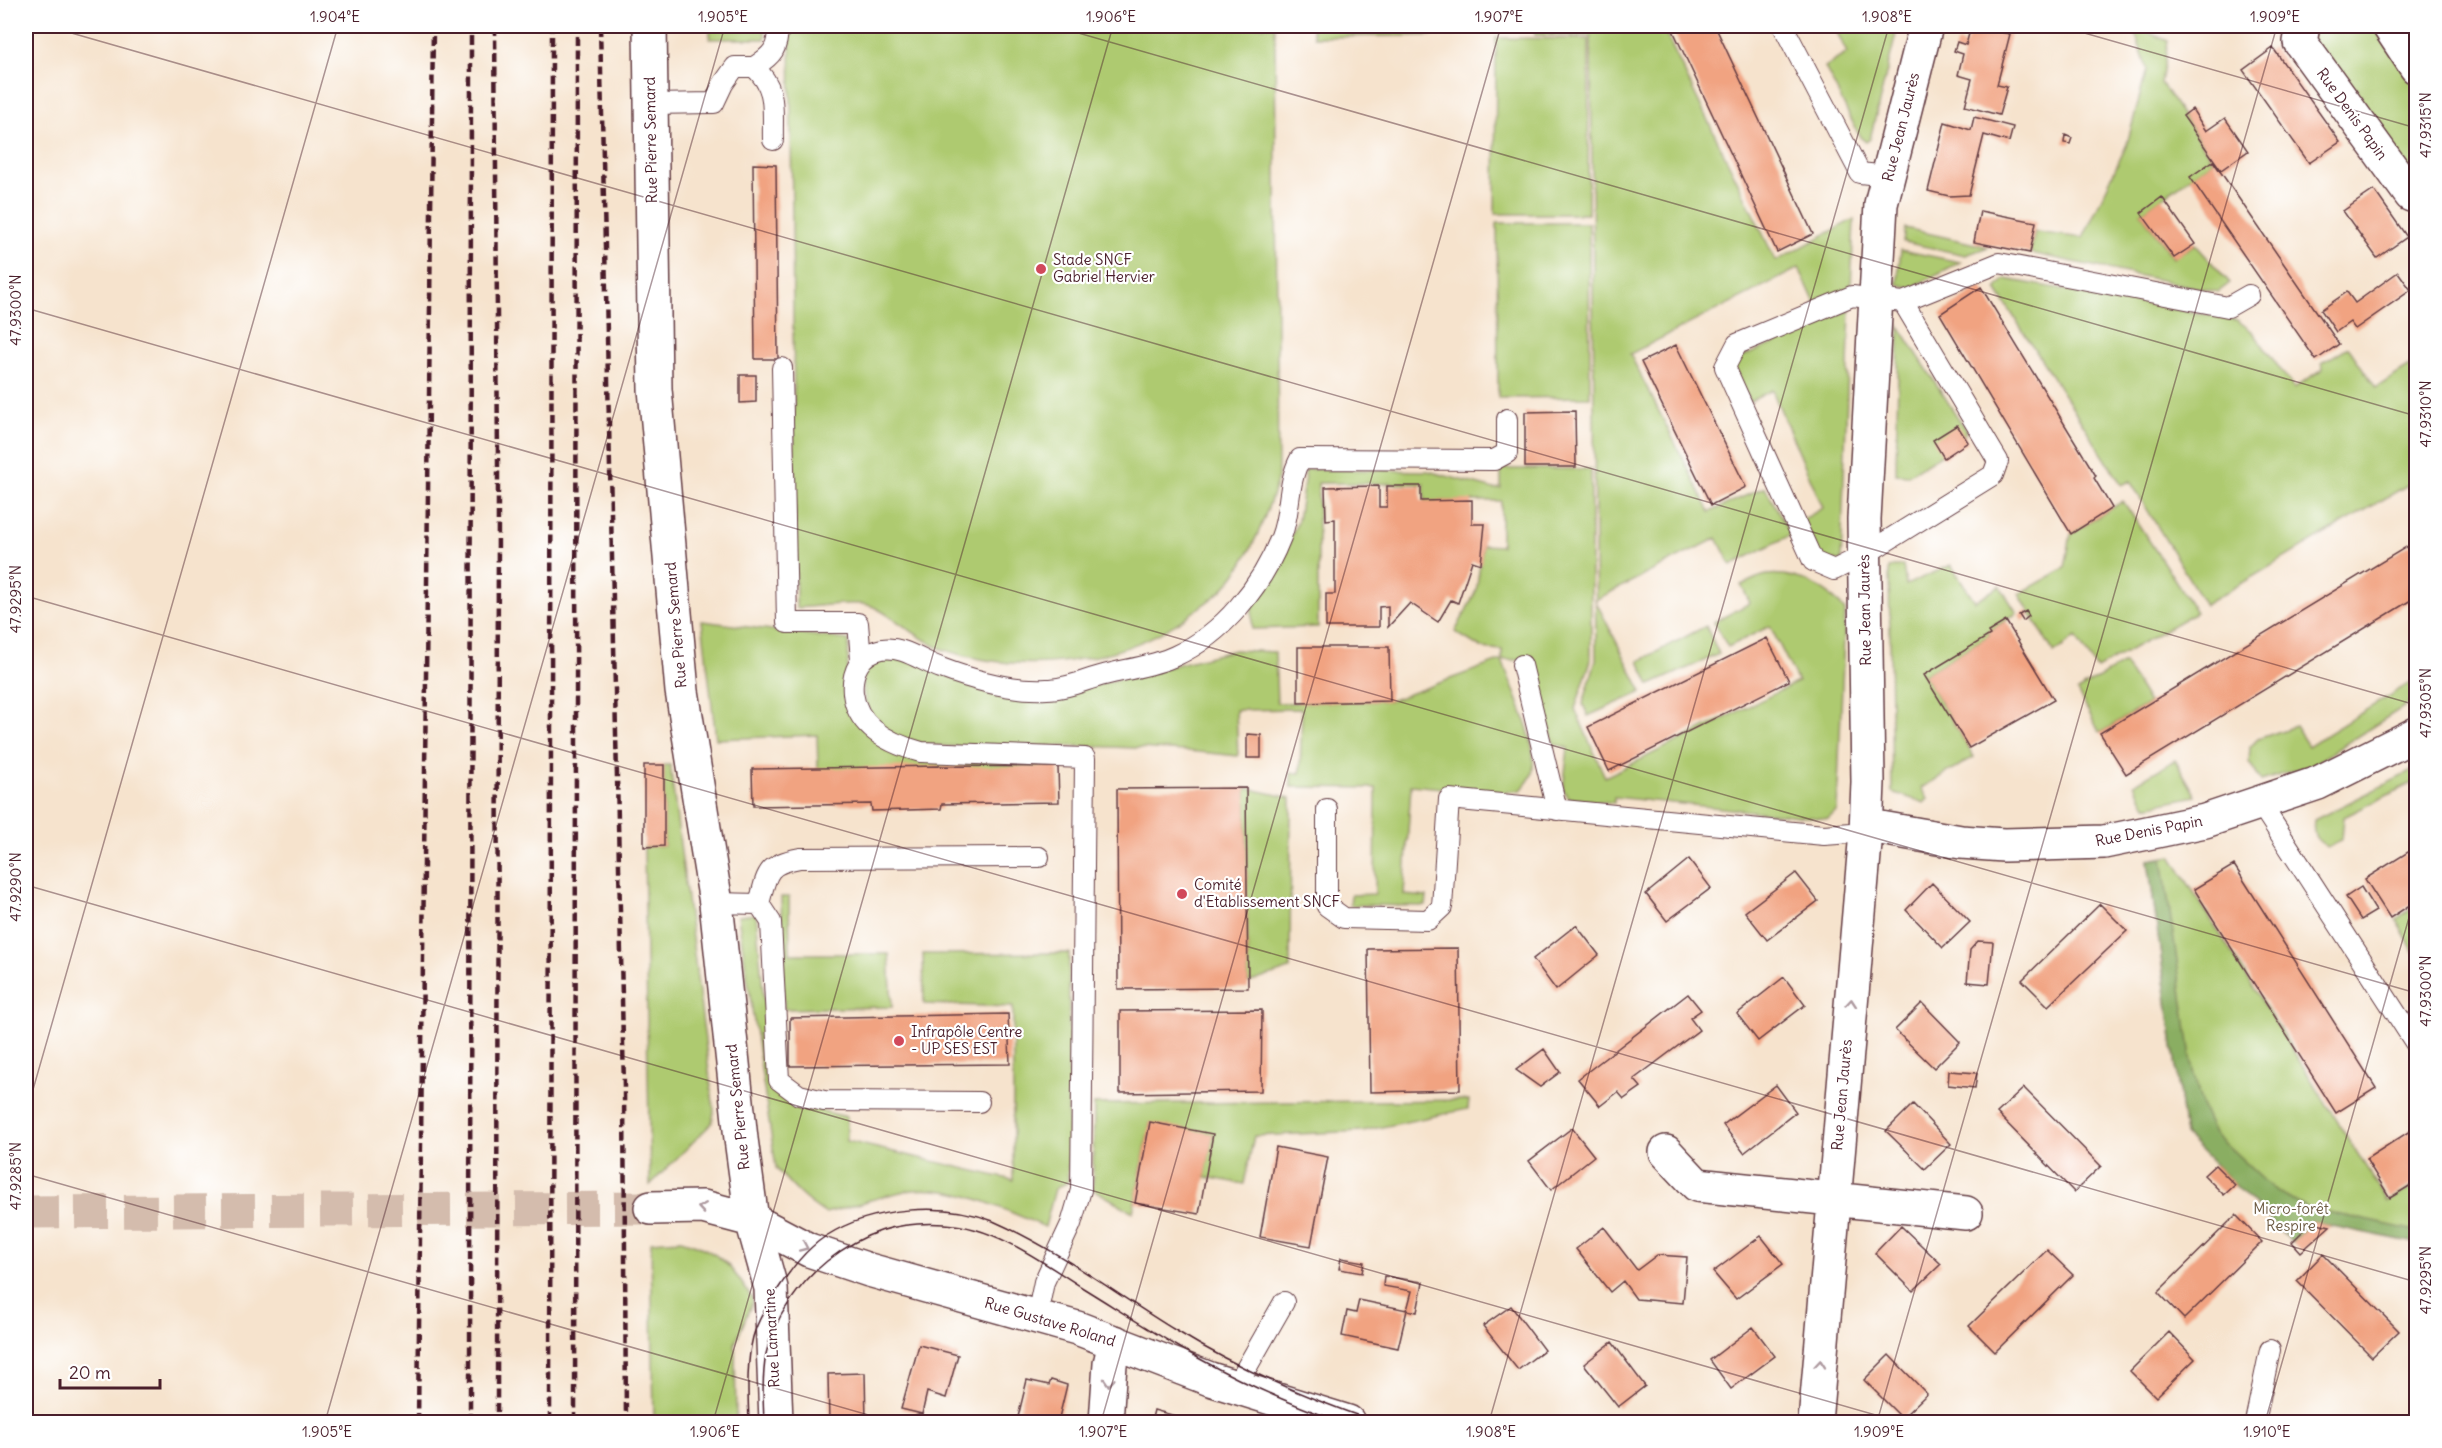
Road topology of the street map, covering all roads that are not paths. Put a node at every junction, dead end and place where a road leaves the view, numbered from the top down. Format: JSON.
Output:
{"nodes":[{"id":1,"x":650,"y":26,"type":"edge"},
{"id":2,"x":778,"y":26,"type":"edge"},
{"id":3,"x":1783,"y":26,"type":"edge"},
{"id":4,"x":1926,"y":26,"type":"edge"},
{"id":5,"x":2303,"y":26,"type":"edge"},
{"id":6,"x":2389,"y":26,"type":"edge"},
{"id":7,"x":754,"y":67,"type":"junction"},
{"id":8,"x":2416,"y":67,"type":"edge"},
{"id":9,"x":651,"y":104,"type":"junction"},
{"id":10,"x":772,"y":140,"type":"dead end"},
{"id":11,"x":1888,"y":176,"type":"junction"},
{"id":12,"x":2416,"y":196,"type":"edge"},
{"id":13,"x":2249,"y":295,"type":"dead end"},
{"id":14,"x":1889,"y":301,"type":"junction"},
{"id":15,"x":782,"y":368,"type":"dead end"},
{"id":16,"x":1507,"y":419,"type":"dead end"},
{"id":17,"x":1864,"y":555,"type":"junction"},
{"id":18,"x":861,"y":660,"type":"junction"},
{"id":19,"x":1522,"y":665,"type":"dead end"},
{"id":20,"x":2416,"y":734,"type":"edge"},
{"id":21,"x":2260,"y":803,"type":"junction"},
{"id":22,"x":1327,"y":809,"type":"dead end"},
{"id":23,"x":1557,"y":810,"type":"junction"},
{"id":24,"x":1866,"y":832,"type":"junction"},
{"id":25,"x":1039,"y":857,"type":"dead end"},
{"id":26,"x":716,"y":903,"type":"junction"},
{"id":27,"x":759,"y":904,"type":"junction"},
{"id":28,"x":2416,"y":1044,"type":"edge"},
{"id":29,"x":979,"y":1102,"type":"dead end"},
{"id":30,"x":1666,"y":1152,"type":"dead end"},
{"id":31,"x":1833,"y":1198,"type":"junction"},
{"id":32,"x":651,"y":1208,"type":"tunnel mouth"},
{"id":33,"x":1966,"y":1214,"type":"dead end"},
{"id":34,"x":752,"y":1220,"type":"junction"},
{"id":35,"x":1284,"y":1302,"type":"dead end"},
{"id":36,"x":1037,"y":1316,"type":"junction"},
{"id":37,"x":1115,"y":1342,"type":"junction"},
{"id":38,"x":2270,"y":1350,"type":"dead end"},
{"id":39,"x":1235,"y":1388,"type":"junction"},
{"id":40,"x":776,"y":1422,"type":"edge"},
{"id":41,"x":1106,"y":1422,"type":"edge"},
{"id":42,"x":1348,"y":1422,"type":"edge"},
{"id":43,"x":1815,"y":1422,"type":"edge"},
{"id":44,"x":2255,"y":1422,"type":"edge"}],
"edges":[{"from":1,"to":9,"type":"street","name":"Rue Pierre Semard"},
{"from":2,"to":7,"type":"lane"},
{"from":3,"to":11,"type":"lane"},
{"from":4,"to":11,"type":"street","name":"Rue Jean Jaurès"},
{"from":5,"to":12,"type":"street","name":"Rue Denis Papin"},
{"from":6,"to":8,"type":"street"},
{"from":7,"to":9,"type":"lane"},
{"from":7,"to":10,"type":"lane"},
{"from":9,"to":26,"type":"street","name":"Rue Pierre Semard"},
{"from":11,"to":14,"type":"street","name":"Rue Jean Jaurès"},
{"from":13,"to":14,"type":"lane"},
{"from":14,"to":17,"type":"street","name":"Rue Jean Jaurès"},
{"from":14,"to":17,"type":"lane"},
{"from":14,"to":17,"type":"lane"},
{"from":15,"to":18,"type":"lane"},
{"from":16,"to":18,"type":"lane"},
{"from":17,"to":24,"type":"street","name":"Rue Jean Jaurès"},
{"from":18,"to":36,"type":"lane"},
{"from":19,"to":23,"type":"lane"},
{"from":20,"to":21,"type":"street","name":"Rue Denis Papin"},
{"from":21,"to":24,"type":"street","name":"Rue Denis Papin"},
{"from":21,"to":28,"type":"lane"},
{"from":22,"to":23,"type":"lane"},
{"from":23,"to":24,"type":"lane"},
{"from":31,"to":24,"type":"street","name":"Rue Jean Jaurès","one_way":true},
{"from":25,"to":27,"type":"lane"},
{"from":26,"to":27,"type":"lane"},
{"from":26,"to":34,"type":"street","name":"Rue Pierre Semard"},
{"from":27,"to":29,"type":"lane"},
{"from":30,"to":31,"type":"street"},
{"from":31,"to":33,"type":"street"},
{"from":43,"to":31,"type":"street","name":"Rue Jean Jaurès","one_way":true},
{"from":34,"to":32,"type":"street","name":"Rue Gustave Roland","one_way":true},
{"from":34,"to":36,"type":"street","name":"Rue Gustave Roland","one_way":true},
{"from":34,"to":40,"type":"street","name":"Rue Lamartine"},
{"from":35,"to":39,"type":"lane"},
{"from":36,"to":37,"type":"street","name":"Rue Gustave Roland"},
{"from":37,"to":39,"type":"street","name":"Rue Gustave Roland"},
{"from":37,"to":41,"type":"street","one_way":true},
{"from":38,"to":44,"type":"lane"},
{"from":39,"to":42,"type":"street","name":"Rue Gustave Roland"}]}
